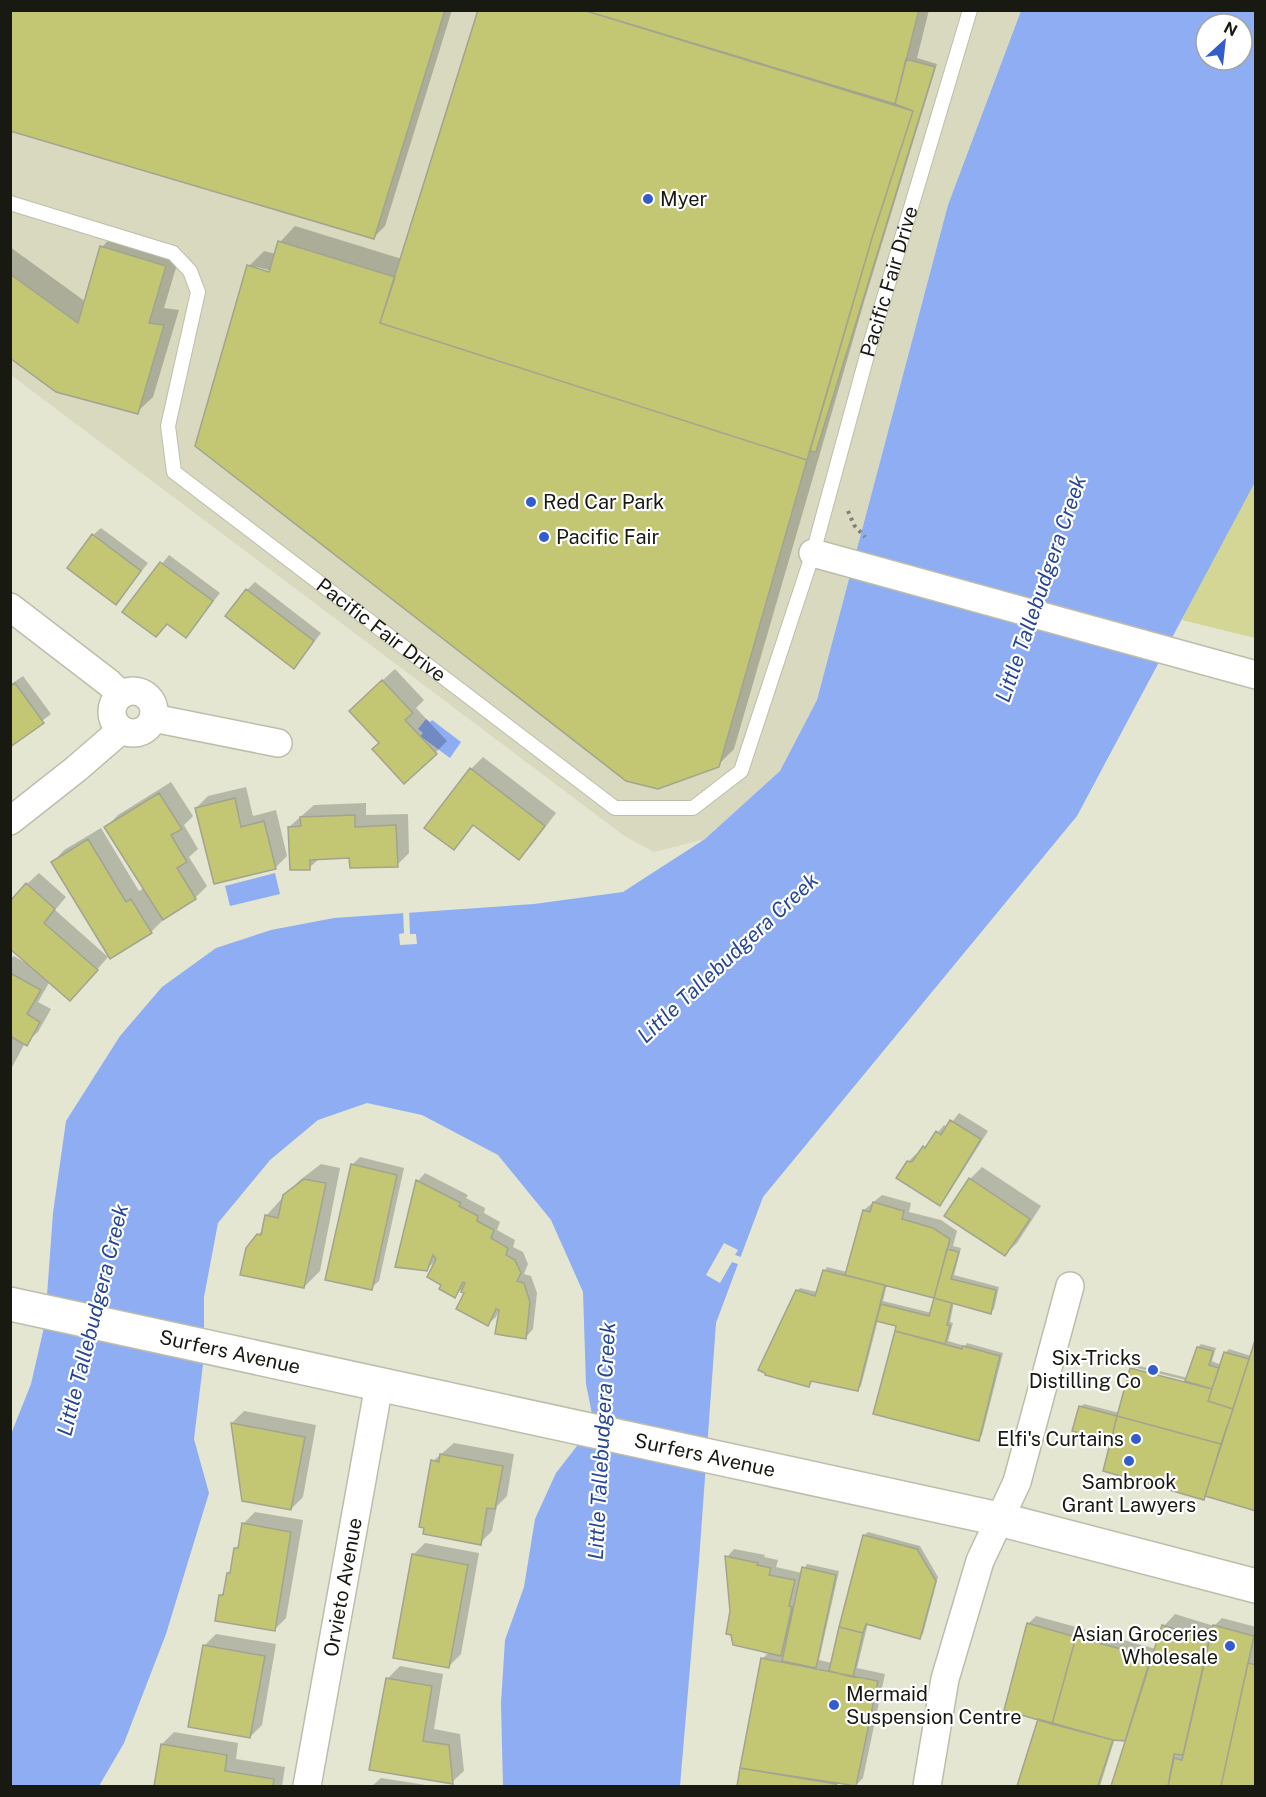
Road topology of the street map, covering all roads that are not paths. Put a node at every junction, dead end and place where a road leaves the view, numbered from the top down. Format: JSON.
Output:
{"nodes":[{"id":1,"x":970,"y":10,"type":"edge"},
{"id":2,"x":10,"y":203,"type":"edge"},
{"id":3,"x":813,"y":553,"type":"junction"},
{"id":4,"x":10,"y":607,"type":"edge"},
{"id":5,"x":1256,"y":675,"type":"edge"},
{"id":6,"x":121,"y":695,"type":"junction"},
{"id":7,"x":153,"y":718,"type":"junction"},
{"id":8,"x":121,"y":730,"type":"junction"},
{"id":9,"x":278,"y":743,"type":"dead end"},
{"id":10,"x":10,"y":821,"type":"edge"},
{"id":11,"x":1070,"y":1286,"type":"dead end"},
{"id":12,"x":10,"y":1304,"type":"edge"},
{"id":13,"x":379,"y":1386,"type":"junction"},
{"id":14,"x":999,"y":1519,"type":"junction"},
{"id":15,"x":1256,"y":1586,"type":"edge"},
{"id":16,"x":307,"y":1786,"type":"edge"},
{"id":17,"x":927,"y":1786,"type":"edge"}],
"edges":[{"from":1,"to":3,"type":"lane","name":"Pacific Fair Drive"},
{"from":2,"to":3,"type":"lane","name":"Pacific Fair Drive"},
{"from":3,"to":5,"type":"street"},
{"from":4,"to":6,"type":"street"},
{"from":6,"to":7,"type":"street"},
{"from":6,"to":8,"type":"street"},
{"from":7,"to":8,"type":"street"},
{"from":7,"to":9,"type":"street"},
{"from":8,"to":10,"type":"street"},
{"from":11,"to":14,"type":"street"},
{"from":12,"to":13,"type":"street","name":"Surfers Avenue"},
{"from":13,"to":14,"type":"street","name":"Surfers Avenue"},
{"from":13,"to":16,"type":"street","name":"Orvieto Avenue"},
{"from":14,"to":15,"type":"street","name":"Surfers Avenue"},
{"from":14,"to":17,"type":"street"}]}
